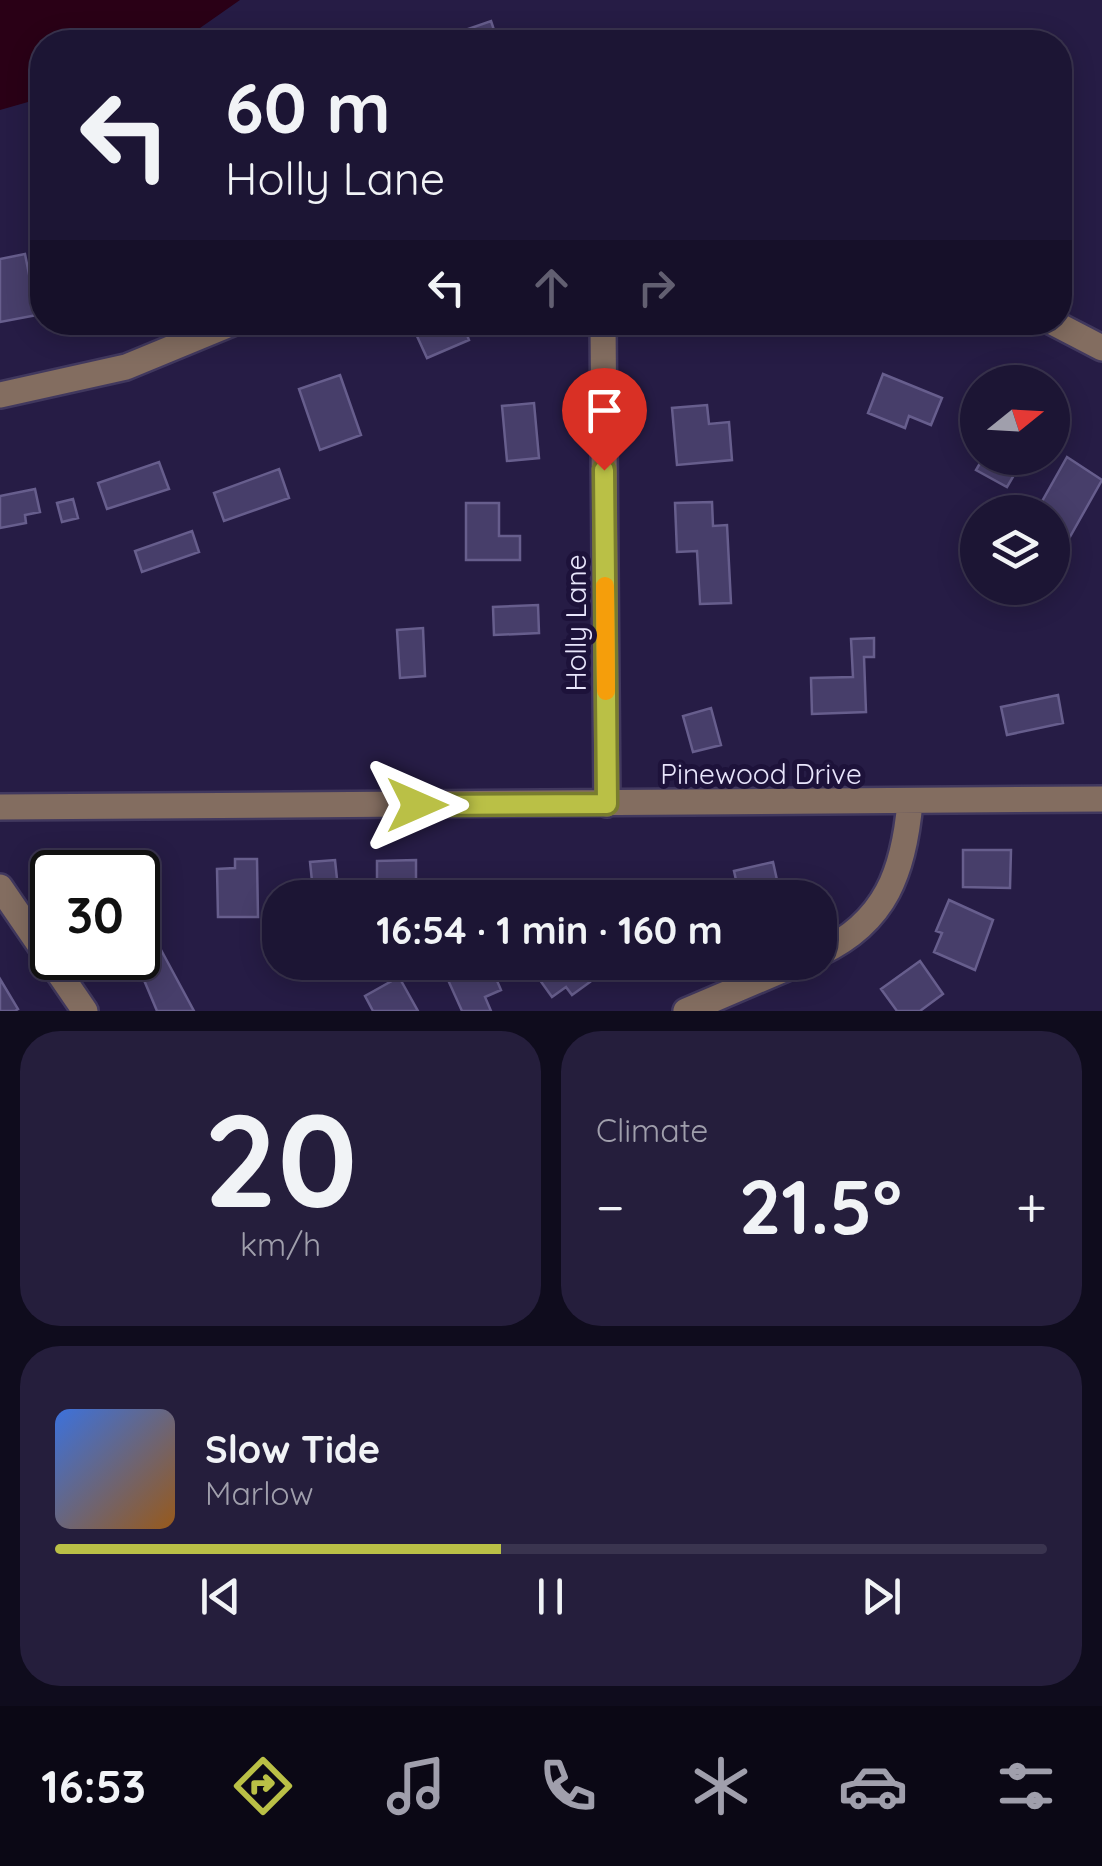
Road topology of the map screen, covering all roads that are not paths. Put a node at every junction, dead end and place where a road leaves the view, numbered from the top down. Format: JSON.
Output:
{"nodes":[{"id":1,"x":1072,"y":332,"type":"edge"},
{"id":2,"x":204,"y":335,"type":"edge"},
{"id":3,"x":603,"y":335,"type":"edge"},
{"id":4,"x":1102,"y":348,"type":"edge"},
{"id":5,"x":0,"y":395,"type":"edge"},
{"id":6,"x":1102,"y":799,"type":"edge"},
{"id":7,"x":910,"y":802,"type":"junction"},
{"id":8,"x":607,"y":804,"type":"junction"},
{"id":9,"x":0,"y":808,"type":"edge"},
{"id":10,"x":0,"y":887,"type":"edge"},
{"id":11,"x":837,"y":944,"type":"edge"},
{"id":12,"x":759,"y":980,"type":"edge"},
{"id":13,"x":85,"y":1011,"type":"edge"},
{"id":14,"x":686,"y":1011,"type":"edge"}],
"edges":[{"from":1,"to":4,"type":"street"},
{"from":2,"to":5,"type":"street"},
{"from":3,"to":8,"type":"street","name":"Holly Lane"},
{"from":6,"to":7,"type":"street","name":"Pinewood Drive"},
{"from":7,"to":8,"type":"street","name":"Pinewood Drive"},
{"from":7,"to":11,"type":"street"},
{"from":8,"to":9,"type":"street","name":"Pinewood Drive"},
{"from":10,"to":13,"type":"street"},
{"from":12,"to":14,"type":"street"}]}
